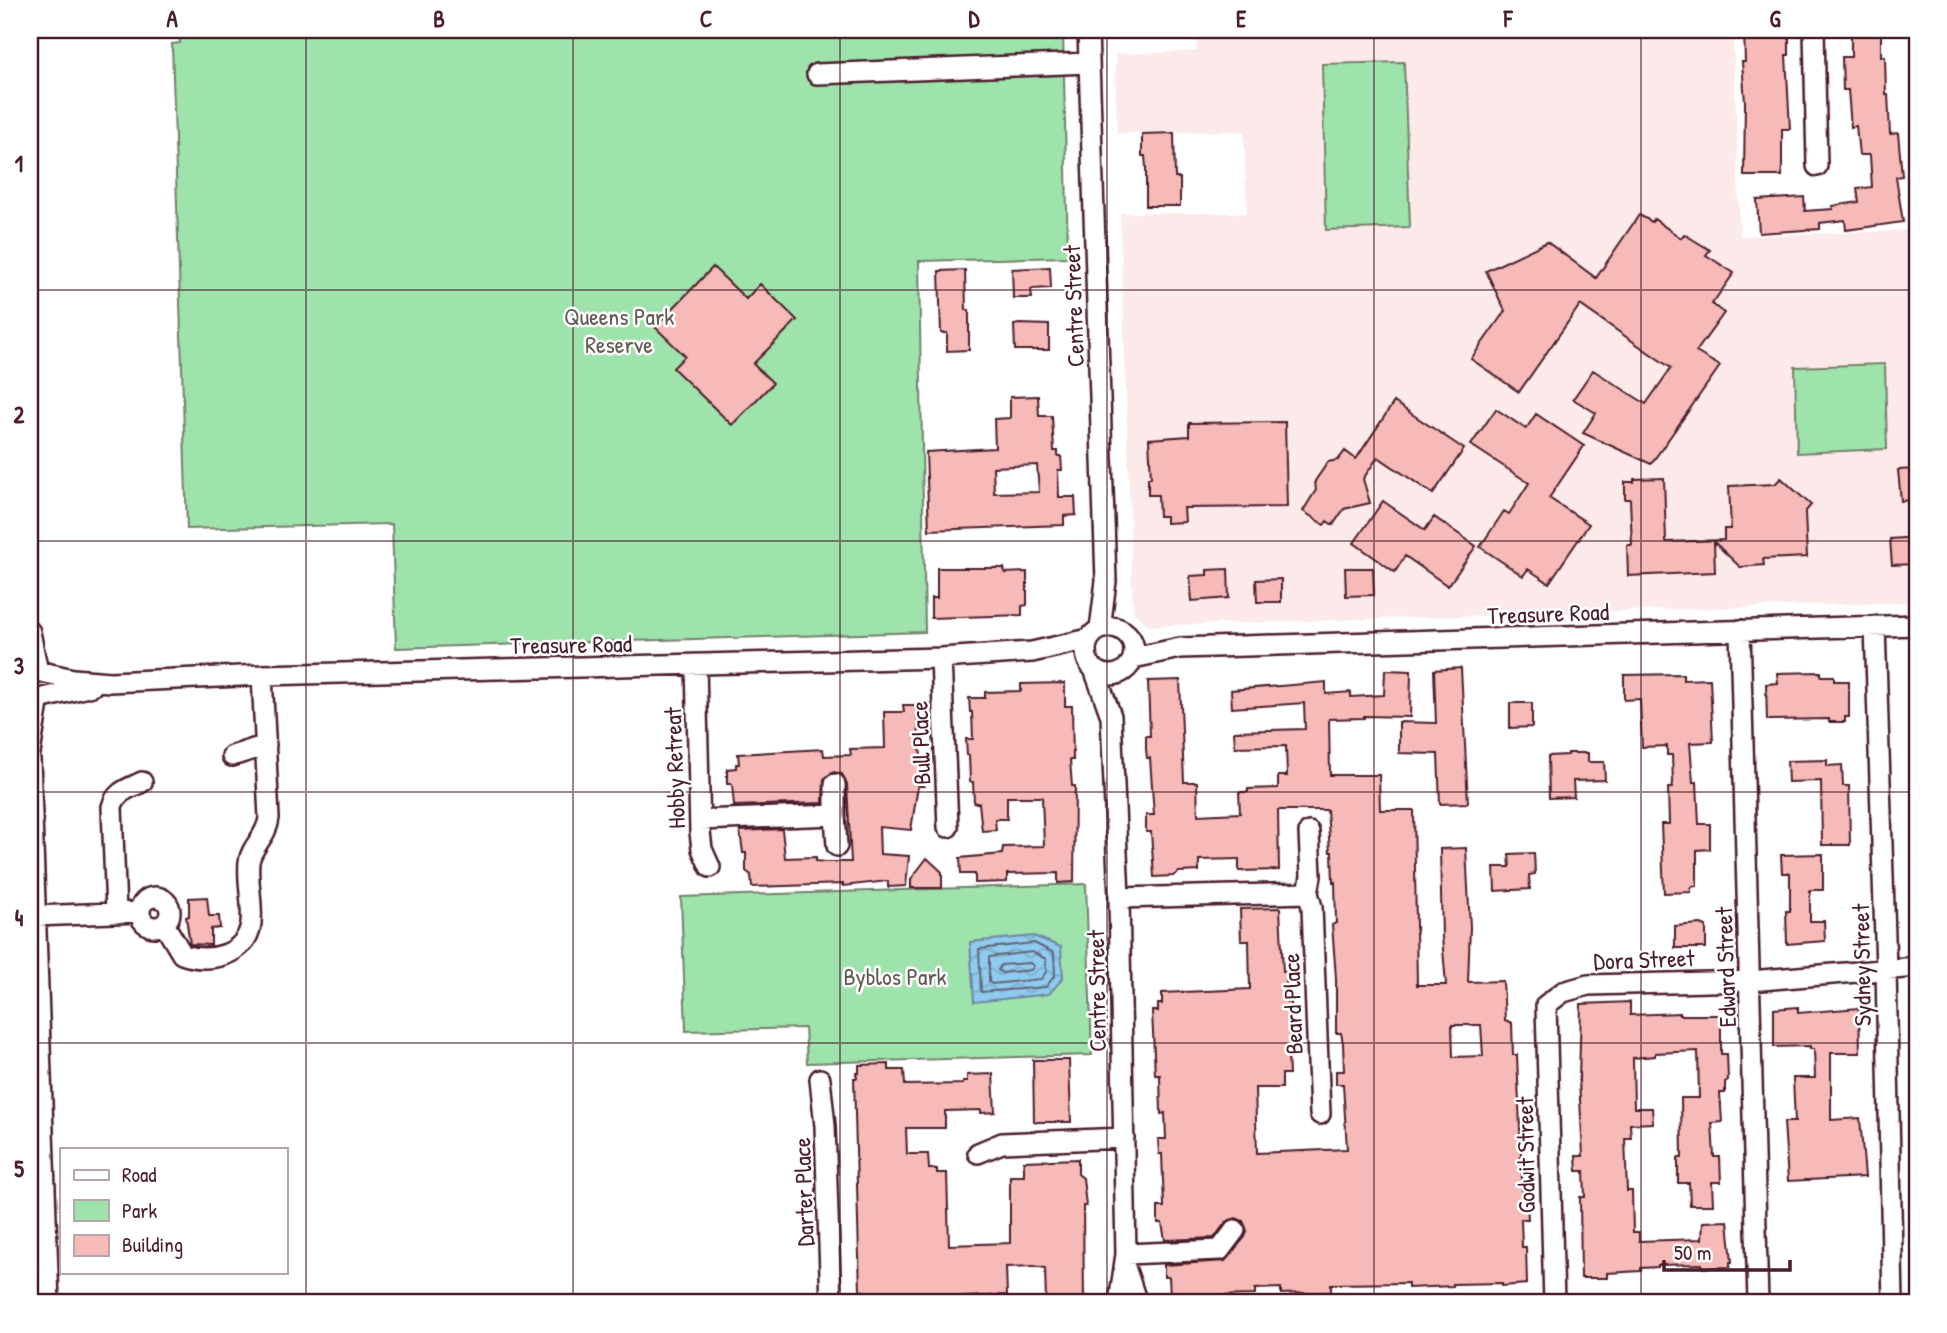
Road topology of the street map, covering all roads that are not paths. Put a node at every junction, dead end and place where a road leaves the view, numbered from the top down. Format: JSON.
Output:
{"nodes":[{"id":1,"x":1088,"y":30,"type":"edge"},
{"id":2,"x":1814,"y":30,"type":"edge"},
{"id":3,"x":1089,"y":63,"type":"junction"},
{"id":4,"x":817,"y":74,"type":"dead end"},
{"id":5,"x":1817,"y":166,"type":"dead end"},
{"id":6,"x":1917,"y":625,"type":"edge"},
{"id":7,"x":1875,"y":626,"type":"junction"},
{"id":8,"x":1740,"y":630,"type":"junction"},
{"id":9,"x":30,"y":632,"type":"edge"},
{"id":10,"x":1116,"y":644,"type":"junction"},
{"id":11,"x":1032,"y":652,"type":"junction"},
{"id":12,"x":942,"y":658,"type":"junction"},
{"id":13,"x":696,"y":665,"type":"junction"},
{"id":14,"x":1091,"y":665,"type":"junction"},
{"id":15,"x":36,"y":668,"type":"edge"},
{"id":16,"x":262,"y":675,"type":"junction"},
{"id":17,"x":110,"y":682,"type":"junction"},
{"id":18,"x":37,"y":702,"type":"edge"},
{"id":19,"x":1111,"y":716,"type":"junction"},
{"id":20,"x":266,"y":745,"type":"junction"},
{"id":21,"x":30,"y":753,"type":"edge"},
{"id":22,"x":232,"y":756,"type":"dead end"},
{"id":23,"x":30,"y":759,"type":"edge"},
{"id":24,"x":142,"y":782,"type":"dead end"},
{"id":25,"x":835,"y":784,"type":"dead end"},
{"id":26,"x":835,"y":815,"type":"junction"},
{"id":27,"x":700,"y":820,"type":"junction"},
{"id":28,"x":948,"y":827,"type":"dead end"},
{"id":29,"x":1309,"y":832,"type":"dead end"},
{"id":30,"x":837,"y":846,"type":"dead end"},
{"id":31,"x":710,"y":867,"type":"dead end"},
{"id":32,"x":1308,"y":893,"type":"junction"},
{"id":33,"x":1119,"y":898,"type":"junction"},
{"id":34,"x":116,"y":913,"type":"junction"},
{"id":35,"x":34,"y":916,"type":"junction"},
{"id":36,"x":1917,"y":967,"type":"edge"},
{"id":37,"x":1886,"y":969,"type":"junction"},
{"id":38,"x":1751,"y":981,"type":"junction"},
{"id":39,"x":1546,"y":1006,"type":"joint"},
{"id":40,"x":820,"y":1079,"type":"dead end"},
{"id":41,"x":1320,"y":1114,"type":"dead end"},
{"id":42,"x":1124,"y":1138,"type":"junction"},
{"id":43,"x":978,"y":1153,"type":"dead end"},
{"id":44,"x":1236,"y":1230,"type":"dead end"},
{"id":45,"x":1125,"y":1260,"type":"junction"},
{"id":46,"x":49,"y":1303,"type":"edge"},
{"id":47,"x":831,"y":1303,"type":"edge"},
{"id":48,"x":1119,"y":1303,"type":"edge"},
{"id":49,"x":1137,"y":1303,"type":"edge"},
{"id":50,"x":1553,"y":1303,"type":"edge"},
{"id":51,"x":1758,"y":1303,"type":"edge"},
{"id":52,"x":1893,"y":1303,"type":"edge"}],
"edges":[{"from":1,"to":3,"type":"street","name":"Centre Street"},
{"from":2,"to":5,"type":"street"},
{"from":3,"to":4,"type":"street"},
{"from":3,"to":10,"type":"street","name":"Centre Street"},
{"from":6,"to":7,"type":"street","name":"Treasure Road"},
{"from":7,"to":8,"type":"street","name":"Treasure Road"},
{"from":7,"to":37,"type":"street","name":"Sydney Street"},
{"from":8,"to":10,"type":"street","name":"Treasure Road"},
{"from":8,"to":38,"type":"street","name":"Edward Street"},
{"from":9,"to":15,"type":"street"},
{"from":10,"to":11,"type":"street","name":"Treasure Road"},
{"from":10,"to":14,"type":"street"},
{"from":10,"to":14,"type":"street","name":"Treasure Road"},
{"from":10,"to":19,"type":"street","name":"Centre Street"},
{"from":11,"to":12,"type":"street","name":"Treasure Road"},
{"from":11,"to":14,"type":"street","name":"Treasure Road"},
{"from":12,"to":13,"type":"street","name":"Treasure Road"},
{"from":12,"to":28,"type":"street","name":"Bull Place"},
{"from":13,"to":16,"type":"street","name":"Treasure Road"},
{"from":13,"to":27,"type":"street","name":"Hobby Retreat"},
{"from":14,"to":19,"type":"street","name":"Centre Street"},
{"from":15,"to":17,"type":"street","name":"Treasure Road"},
{"from":15,"to":18,"type":"street"},
{"from":16,"to":17,"type":"street","name":"Treasure Road"},
{"from":16,"to":20,"type":"street"},
{"from":17,"to":18,"type":"street","name":"Treasure Road"},
{"from":18,"to":21,"type":"street"},
{"from":19,"to":33,"type":"street","name":"Centre Street"},
{"from":20,"to":22,"type":"street"},
{"from":20,"to":34,"type":"street"},
{"from":23,"to":35,"type":"street"},
{"from":24,"to":34,"type":"street"},
{"from":25,"to":26,"type":"street"},
{"from":26,"to":27,"type":"street"},
{"from":26,"to":30,"type":"street"},
{"from":27,"to":31,"type":"street","name":"Hobby Retreat"},
{"from":29,"to":32,"type":"street","name":"Beard Place"},
{"from":32,"to":33,"type":"street"},
{"from":32,"to":41,"type":"street","name":"Beard Place"},
{"from":33,"to":42,"type":"street","name":"Centre Street"},
{"from":34,"to":35,"type":"street"},
{"from":35,"to":46,"type":"street"},
{"from":36,"to":37,"type":"street","name":"Dora Street"},
{"from":37,"to":38,"type":"street","name":"Dora Street"},
{"from":37,"to":52,"type":"street","name":"Sydney Street"},
{"from":38,"to":39,"type":"street","name":"Dora Street"},
{"from":38,"to":51,"type":"street","name":"Edward Street"},
{"from":39,"to":50,"type":"street","name":"Godwit Street"},
{"from":40,"to":47,"type":"street","name":"Darter Place"},
{"from":42,"to":43,"type":"street"},
{"from":42,"to":45,"type":"street","name":"Centre Street"},
{"from":44,"to":45,"type":"street"},
{"from":45,"to":48,"type":"street","name":"Centre Street"},
{"from":45,"to":49,"type":"street","name":"Centre Street"}]}
